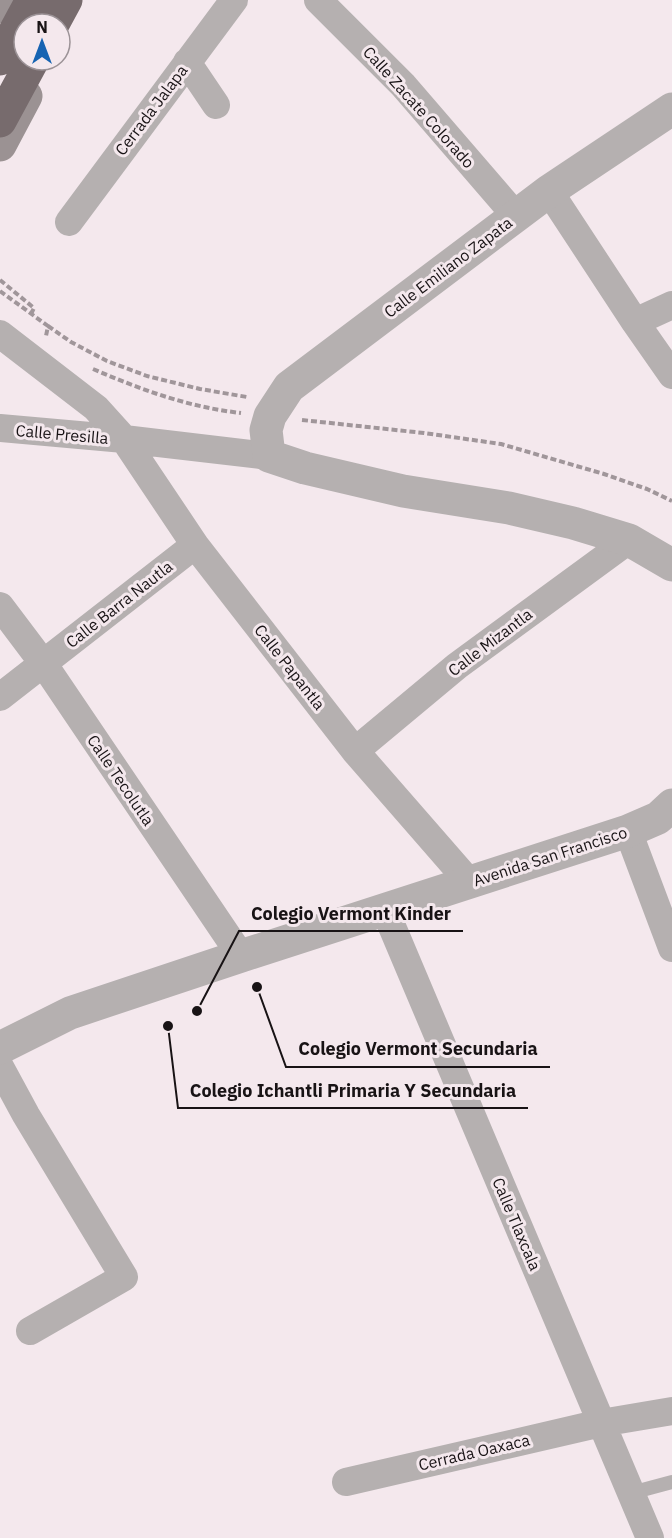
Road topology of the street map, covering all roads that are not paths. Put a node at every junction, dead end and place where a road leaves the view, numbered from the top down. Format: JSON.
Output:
{"nodes":[{"id":1,"x":4,"y":0,"type":"edge"},
{"id":2,"x":32,"y":0,"type":"edge"},
{"id":3,"x":234,"y":0,"type":"edge"},
{"id":4,"x":318,"y":0,"type":"edge"},
{"id":5,"x":0,"y":7,"type":"edge"},
{"id":6,"x":0,"y":59,"type":"edge"},
{"id":7,"x":187,"y":62,"type":"junction"},
{"id":8,"x":27,"y":72,"type":"edge"},
{"id":9,"x":39,"y":72,"type":"edge"},
{"id":10,"x":216,"y":105,"type":"dead end"},
{"id":11,"x":672,"y":109,"type":"edge"},
{"id":12,"x":0,"y":121,"type":"edge"},
{"id":13,"x":0,"y":145,"type":"edge"},
{"id":14,"x":549,"y":191,"type":"junction"},
{"id":15,"x":516,"y":216,"type":"junction"},
{"id":16,"x":69,"y":222,"type":"dead end"},
{"id":17,"x":672,"y":305,"type":"edge"},
{"id":18,"x":635,"y":322,"type":"junction"},
{"id":19,"x":0,"y":334,"type":"edge"},
{"id":20,"x":672,"y":375,"type":"edge"},
{"id":21,"x":0,"y":428,"type":"edge"},
{"id":22,"x":124,"y":439,"type":"junction"},
{"id":23,"x":269,"y":456,"type":"junction"},
{"id":24,"x":629,"y":540,"type":"junction"},
{"id":25,"x":195,"y":545,"type":"junction"},
{"id":26,"x":672,"y":565,"type":"edge"},
{"id":27,"x":0,"y":606,"type":"edge"},
{"id":28,"x":42,"y":663,"type":"junction"},
{"id":29,"x":0,"y":697,"type":"edge"},
{"id":30,"x":355,"y":751,"type":"junction"},
{"id":31,"x":668,"y":813,"type":"edge"},
{"id":32,"x":628,"y":831,"type":"junction"},
{"id":33,"x":470,"y":883,"type":"junction"},
{"id":34,"x":385,"y":910,"type":"junction"},
{"id":35,"x":672,"y":948,"type":"edge"},
{"id":36,"x":240,"y":956,"type":"junction"},
{"id":37,"x":0,"y":1048,"type":"edge"},
{"id":38,"x":0,"y":1067,"type":"edge"},
{"id":39,"x":30,"y":1332,"type":"dead end"},
{"id":40,"x":672,"y":1411,"type":"edge"},
{"id":41,"x":601,"y":1423,"type":"junction"},
{"id":42,"x":346,"y":1482,"type":"dead end"},
{"id":43,"x":672,"y":1482,"type":"edge"},
{"id":44,"x":631,"y":1493,"type":"junction"},
{"id":45,"x":650,"y":1538,"type":"edge"}],
"edges":[{"from":1,"to":5,"type":"main road"},
{"from":2,"to":6,"type":"highway"},
{"from":3,"to":7,"type":"street","name":"Cerrada Jalapa"},
{"from":4,"to":15,"type":"street","name":"Calle Zacate Colorado"},
{"from":7,"to":10,"type":"street"},
{"from":7,"to":16,"type":"street","name":"Cerrada Jalapa"},
{"from":8,"to":12,"type":"highway"},
{"from":9,"to":13,"type":"main road"},
{"from":11,"to":14,"type":"street","name":"Calle Emiliano Zapata"},
{"from":14,"to":15,"type":"street","name":"Calle Emiliano Zapata"},
{"from":14,"to":18,"type":"street"},
{"from":15,"to":23,"type":"street","name":"Calle Emiliano Zapata"},
{"from":17,"to":18,"type":"street"},
{"from":18,"to":20,"type":"street"},
{"from":19,"to":22,"type":"street","name":"Calle Papantla"},
{"from":21,"to":22,"type":"street","name":"Calle Presilla"},
{"from":22,"to":23,"type":"street","name":"Calle Presilla"},
{"from":22,"to":25,"type":"street","name":"Calle Papantla"},
{"from":23,"to":24,"type":"street"},
{"from":24,"to":26,"type":"street"},
{"from":24,"to":30,"type":"street","name":"Calle Mizantla"},
{"from":25,"to":28,"type":"street","name":"Calle Barra Nautla"},
{"from":25,"to":30,"type":"street","name":"Calle Papantla"},
{"from":27,"to":28,"type":"street","name":"Calle Tecolutla"},
{"from":28,"to":29,"type":"street","name":"Calle Barra Nautla"},
{"from":28,"to":36,"type":"street","name":"Calle Tecolutla"},
{"from":30,"to":33,"type":"street","name":"Calle Papantla"},
{"from":31,"to":32,"type":"street","name":"Avenida San Francisco"},
{"from":32,"to":33,"type":"street","name":"Avenida San Francisco"},
{"from":32,"to":35,"type":"street"},
{"from":33,"to":34,"type":"street","name":"Avenida San Francisco"},
{"from":34,"to":36,"type":"street","name":"Avenida San Francisco"},
{"from":34,"to":41,"type":"street","name":"Calle Tlaxcala"},
{"from":36,"to":37,"type":"street","name":"Avenida San Francisco"},
{"from":38,"to":39,"type":"street"},
{"from":40,"to":41,"type":"street","name":"Cerrada Oaxaca"},
{"from":41,"to":42,"type":"street","name":"Cerrada Oaxaca"},
{"from":41,"to":44,"type":"street","name":"Calle Tlaxcala"},
{"from":43,"to":44,"type":"lane"},
{"from":44,"to":45,"type":"street","name":"Calle Tlaxcala"}]}
